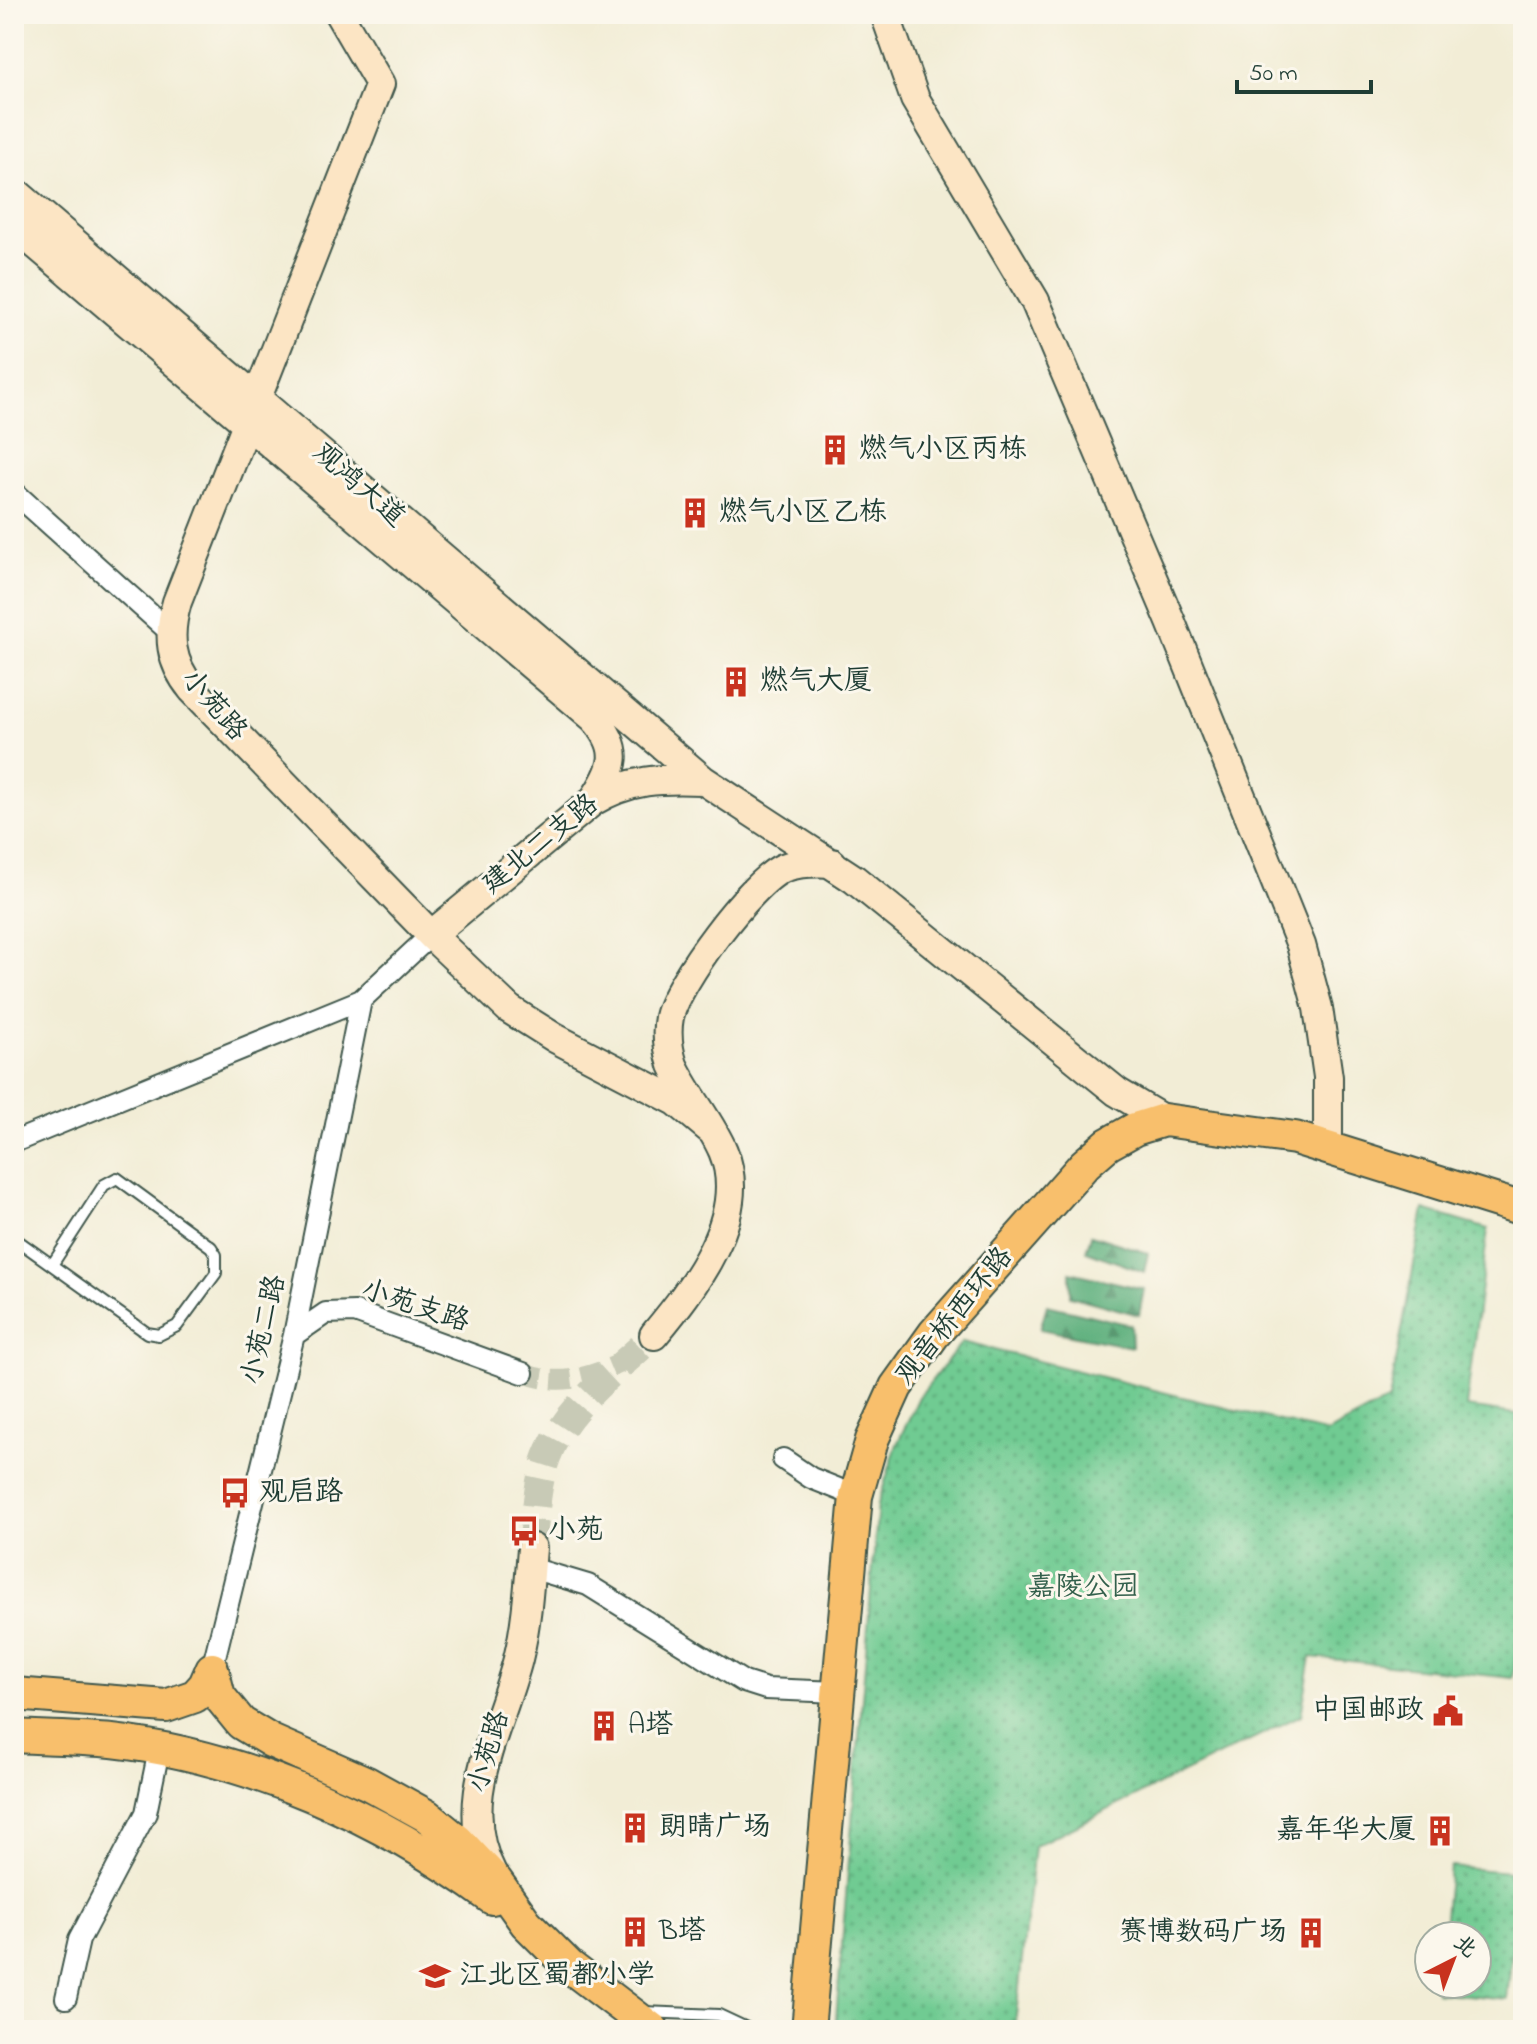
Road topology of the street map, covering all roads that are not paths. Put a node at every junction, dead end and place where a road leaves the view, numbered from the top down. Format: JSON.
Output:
{"nodes":[{"id":1,"x":339,"y":14,"type":"edge"},
{"id":2,"x":885,"y":14,"type":"edge"},
{"id":3,"x":14,"y":191,"type":"edge"},
{"id":4,"x":14,"y":226,"type":"edge"},
{"id":5,"x":251,"y":410,"type":"junction"},
{"id":6,"x":14,"y":492,"type":"edge"},
{"id":7,"x":170,"y":632,"type":"junction"},
{"id":8,"x":703,"y":780,"type":"junction"},
{"id":9,"x":593,"y":801,"type":"junction"},
{"id":10,"x":832,"y":863,"type":"junction"},
{"id":11,"x":431,"y":935,"type":"junction"},
{"id":12,"x":361,"y":1000,"type":"junction"},
{"id":13,"x":1164,"y":1120,"type":"junction"},
{"id":14,"x":712,"y":1131,"type":"junction"},
{"id":15,"x":14,"y":1142,"type":"edge"},
{"id":16,"x":1328,"y":1148,"type":"junction"},
{"id":17,"x":1518,"y":1205,"type":"edge"},
{"id":18,"x":14,"y":1238,"type":"edge"},
{"id":19,"x":52,"y":1265,"type":"junction"},
{"id":20,"x":294,"y":1335,"type":"junction"},
{"id":21,"x":654,"y":1335,"type":"tunnel mouth"},
{"id":22,"x":523,"y":1373,"type":"tunnel mouth"},
{"id":23,"x":783,"y":1459,"type":"dead end"},
{"id":24,"x":856,"y":1496,"type":"junction"},
{"id":25,"x":532,"y":1558,"type":"joint"},
{"id":26,"x":212,"y":1669,"type":"junction"},
{"id":27,"x":21,"y":1692,"type":"edge"},
{"id":28,"x":838,"y":1692,"type":"junction"},
{"id":29,"x":14,"y":1736,"type":"edge"},
{"id":30,"x":159,"y":1750,"type":"junction"},
{"id":31,"x":496,"y":1881,"type":"junction"},
{"id":32,"x":526,"y":1923,"type":"junction"},
{"id":33,"x":66,"y":1998,"type":"dead end"},
{"id":34,"x":625,"y":2012,"type":"junction"},
{"id":35,"x":653,"y":2030,"type":"edge"},
{"id":36,"x":751,"y":2030,"type":"edge"},
{"id":37,"x":808,"y":2030,"type":"edge"}],
"edges":[{"from":1,"to":5,"type":"street","name":"小苑路"},
{"from":2,"to":16,"type":"street"},
{"from":3,"to":5,"type":"street","name":"观鸿大道"},
{"from":4,"to":5,"type":"street","name":"观鸿大道"},
{"from":5,"to":7,"type":"street","name":"小苑路"},
{"from":5,"to":8,"type":"street","name":"观鸿大道"},
{"from":5,"to":9,"type":"street","name":"观鸿大道"},
{"from":6,"to":7,"type":"street"},
{"from":7,"to":11,"type":"street","name":"小苑路"},
{"from":8,"to":9,"type":"street","name":"建北二支路"},
{"from":8,"to":10,"type":"street"},
{"from":9,"to":11,"type":"street","name":"建北二支路"},
{"from":10,"to":13,"type":"street"},
{"from":10,"to":14,"type":"street","name":"小苑路"},
{"from":11,"to":12,"type":"street","name":"建北二支路"},
{"from":11,"to":14,"type":"street","name":"小苑路"},
{"from":12,"to":15,"type":"street","name":"建北二支路"},
{"from":12,"to":20,"type":"street","name":"小苑二路"},
{"from":13,"to":16,"type":"main road","name":"观音桥西环路"},
{"from":13,"to":24,"type":"main road","name":"观音桥西环路"},
{"from":14,"to":21,"type":"street","name":"小苑路"},
{"from":16,"to":17,"type":"main road","name":"观音桥西环路"},
{"from":18,"to":19,"type":"lane"},
{"from":19,"to":19,"type":"lane"},
{"from":20,"to":22,"type":"street","name":"小苑支路"},
{"from":20,"to":26,"type":"street","name":"小苑二路"},
{"from":23,"to":24,"type":"street"},
{"from":24,"to":28,"type":"main road","name":"观音桥西环路"},
{"from":25,"to":28,"type":"street"},
{"from":25,"to":31,"type":"street","name":"小苑路"},
{"from":26,"to":27,"type":"main road"},
{"from":26,"to":31,"type":"main road"},
{"from":28,"to":37,"type":"main road","name":"观音桥西环路"},
{"from":29,"to":30,"type":"main road"},
{"from":30,"to":32,"type":"main road"},
{"from":30,"to":33,"type":"street"},
{"from":31,"to":32,"type":"main road","name":"小苑路"},
{"from":32,"to":34,"type":"main road","name":"小苑路"},
{"from":34,"to":35,"type":"main road","name":"小苑路"},
{"from":34,"to":36,"type":"lane"}]}
